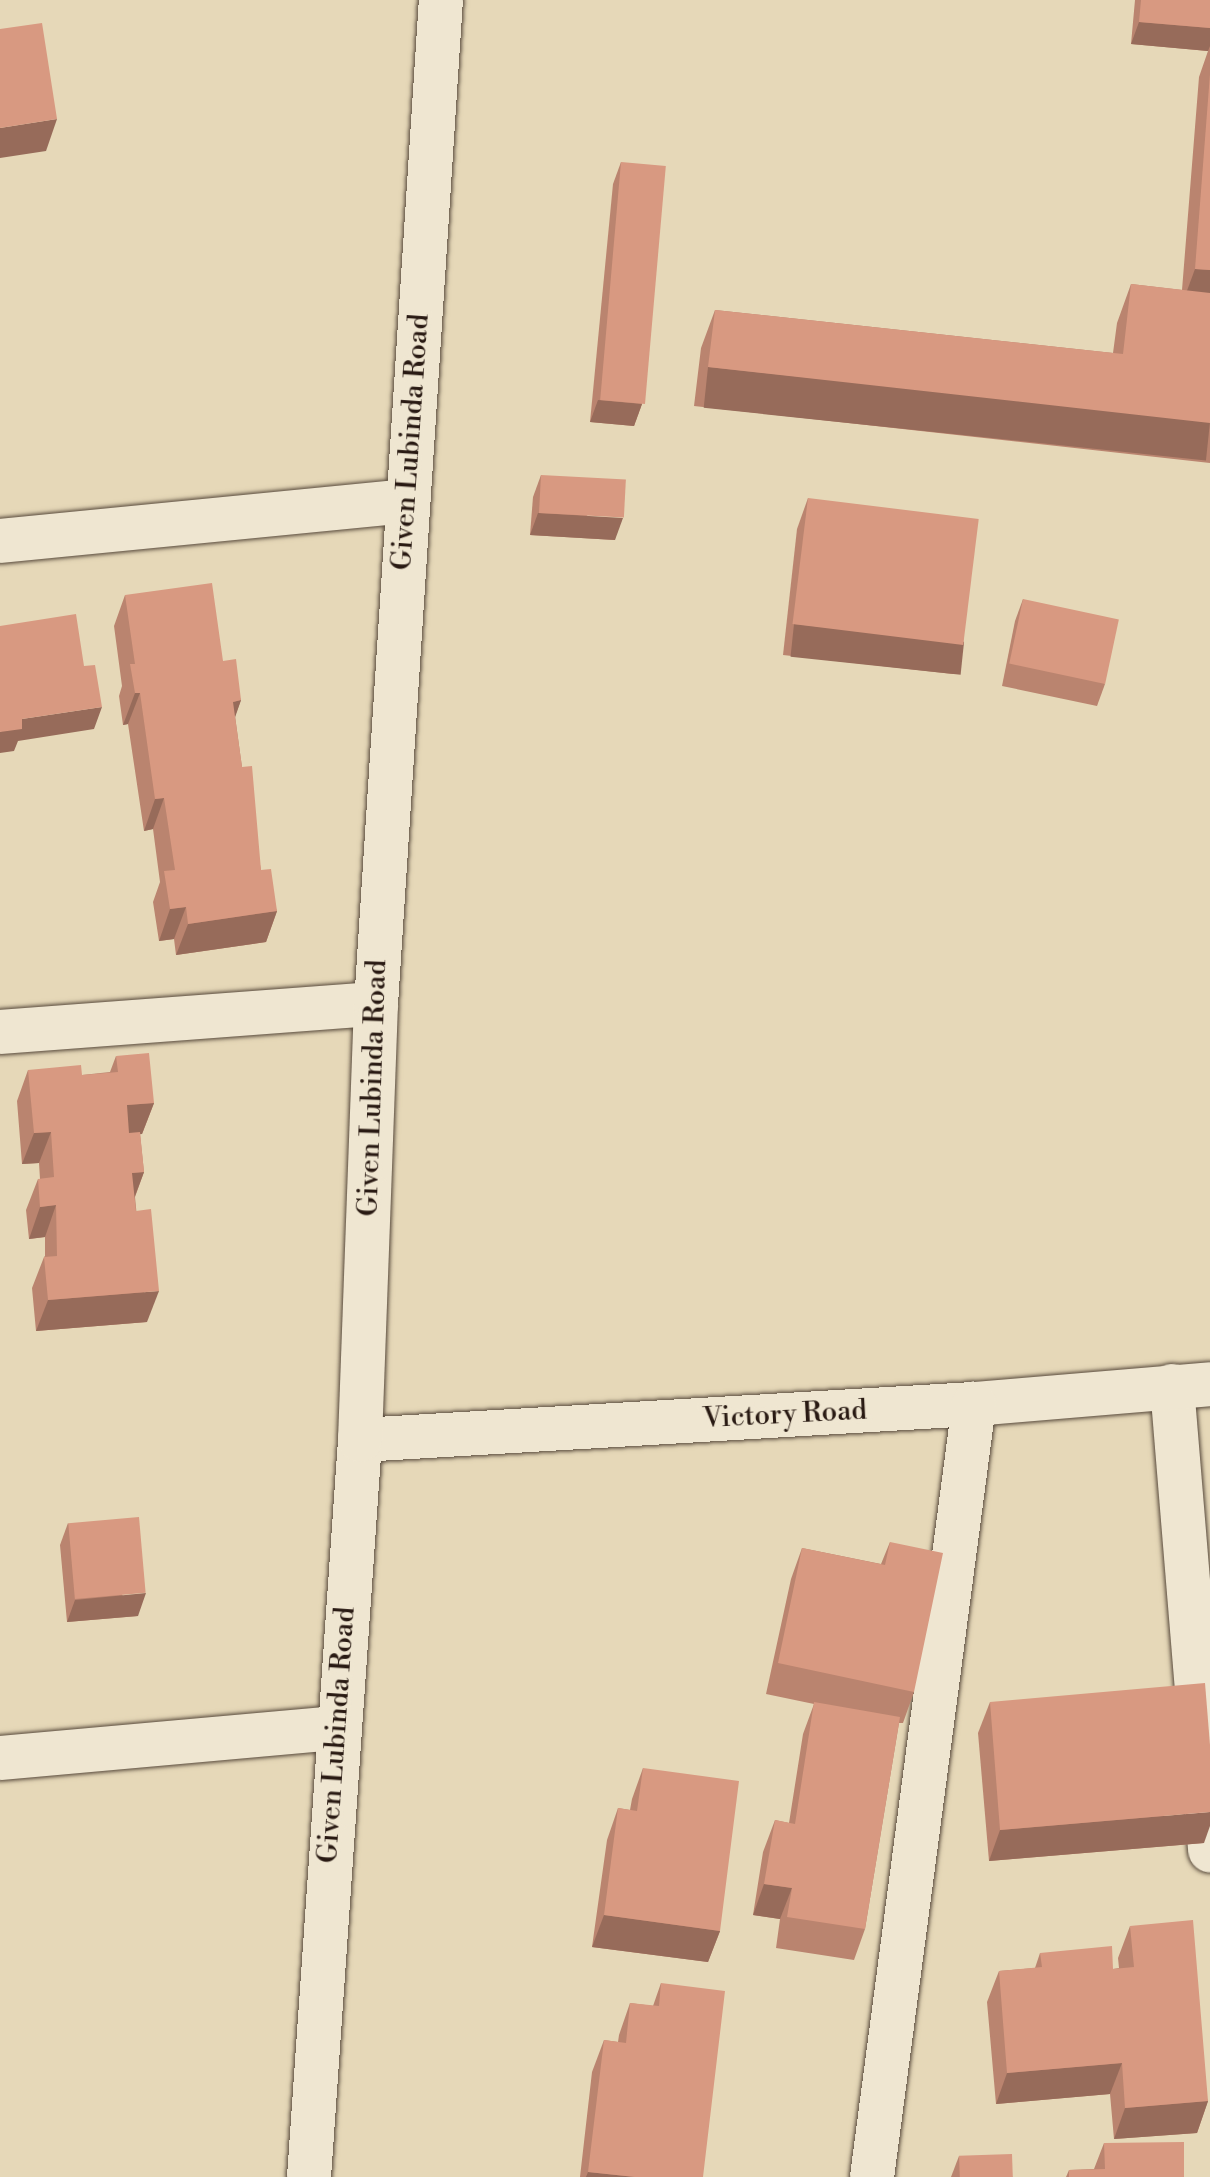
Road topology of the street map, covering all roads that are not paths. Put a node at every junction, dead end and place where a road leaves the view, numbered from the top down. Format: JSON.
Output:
{"nodes":[{"id":1,"x":441,"y":0,"type":"edge"},
{"id":2,"x":407,"y":501,"type":"junction"},
{"id":3,"x":0,"y":541,"type":"edge"},
{"id":4,"x":376,"y":1004,"type":"junction"},
{"id":5,"x":0,"y":1032,"type":"edge"},
{"id":6,"x":1191,"y":1385,"type":"edge"},
{"id":7,"x":974,"y":1404,"type":"junction"},
{"id":8,"x":360,"y":1440,"type":"junction"},
{"id":9,"x":338,"y":1728,"type":"junction"},
{"id":10,"x":0,"y":1758,"type":"edge"},
{"id":11,"x":1210,"y":1850,"type":"edge"},
{"id":12,"x":309,"y":2177,"type":"edge"},
{"id":13,"x":872,"y":2177,"type":"edge"}],
"edges":[{"from":1,"to":2,"type":"street","name":"Given Lubinda Road"},
{"from":2,"to":3,"type":"street"},
{"from":2,"to":4,"type":"street","name":"Given Lubinda Road"},
{"from":4,"to":5,"type":"street"},
{"from":4,"to":8,"type":"street","name":"Given Lubinda Road"},
{"from":6,"to":7,"type":"street","name":"Victory Road"},
{"from":6,"to":11,"type":"street"},
{"from":7,"to":8,"type":"street","name":"Victory Road"},
{"from":7,"to":13,"type":"street"},
{"from":8,"to":9,"type":"street","name":"Given Lubinda Road"},
{"from":9,"to":10,"type":"street"},
{"from":9,"to":12,"type":"street","name":"Given Lubinda Road"}]}
